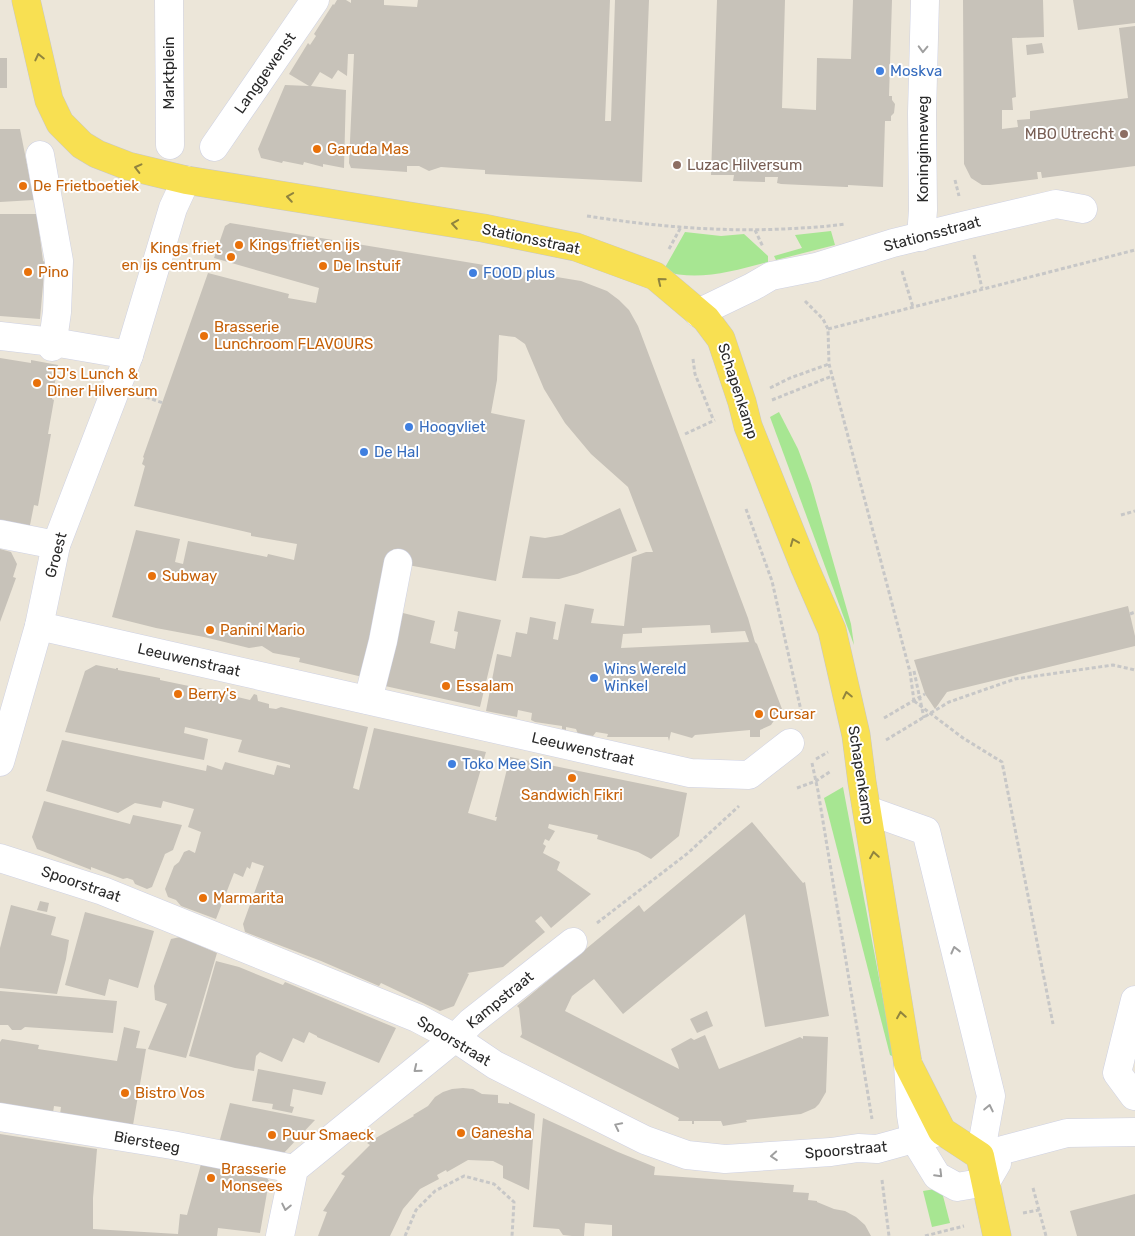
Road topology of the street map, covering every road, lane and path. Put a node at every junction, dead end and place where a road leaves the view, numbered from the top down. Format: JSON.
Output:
{"nodes":[{"id":1,"x":26,"y":0,"type":"edge"},
{"id":2,"x":169,"y":0,"type":"edge"},
{"id":3,"x":316,"y":0,"type":"edge"},
{"id":4,"x":925,"y":0,"type":"edge"},
{"id":5,"x":170,"y":145,"type":"dead end"},
{"id":6,"x":214,"y":147,"type":"dead end"},
{"id":7,"x":40,"y":155,"type":"dead end"},
{"id":8,"x":186,"y":180,"type":"junction"},
{"id":9,"x":1083,"y":209,"type":"dead end"},
{"id":10,"x":853,"y":222,"type":"dead end"},
{"id":11,"x":755,"y":230,"type":"dead end"},
{"id":12,"x":921,"y":237,"type":"junction"},
{"id":13,"x":1135,"y":250,"type":"edge"},
{"id":14,"x":803,"y":298,"type":"dead end"},
{"id":15,"x":698,"y":313,"type":"junction"},
{"id":16,"x":828,"y":329,"type":"junction"},
{"id":17,"x":0,"y":336,"type":"edge"},
{"id":18,"x":52,"y":344,"type":"junction"},
{"id":19,"x":693,"y":353,"type":"dead end"},
{"id":20,"x":129,"y":355,"type":"junction"},
{"id":21,"x":716,"y":428,"type":"dead end"},
{"id":22,"x":746,"y":509,"type":"dead end"},
{"id":23,"x":1135,"y":512,"type":"edge"},
{"id":24,"x":1121,"y":515,"type":"dead end"},
{"id":25,"x":0,"y":534,"type":"edge"},
{"id":26,"x":56,"y":545,"type":"junction"},
{"id":27,"x":398,"y":564,"type":"dead end"},
{"id":28,"x":1135,"y":612,"type":"edge"},
{"id":29,"x":1130,"y":614,"type":"dead end"},
{"id":30,"x":39,"y":626,"type":"junction"},
{"id":31,"x":1135,"y":670,"type":"edge"},
{"id":32,"x":914,"y":671,"type":"dead end"},
{"id":33,"x":925,"y":694,"type":"dead end"},
{"id":34,"x":920,"y":697,"type":"junction"},
{"id":35,"x":368,"y":700,"type":"junction"},
{"id":36,"x":914,"y":701,"type":"junction"},
{"id":37,"x":922,"y":707,"type":"junction"},
{"id":38,"x":931,"y":714,"type":"junction"},
{"id":39,"x":797,"y":732,"type":"joint"},
{"id":40,"x":0,"y":762,"type":"edge"},
{"id":41,"x":812,"y":762,"type":"dead end"},
{"id":42,"x":745,"y":800,"type":"dead end"},
{"id":43,"x":867,"y":810,"type":"junction"},
{"id":44,"x":0,"y":858,"type":"edge"},
{"id":45,"x":573,"y":942,"type":"joint"},
{"id":46,"x":1135,"y":1000,"type":"edge"},
{"id":47,"x":1052,"y":1024,"type":"dead end"},
{"id":48,"x":455,"y":1038,"type":"junction"},
{"id":49,"x":908,"y":1064,"type":"junction"},
{"id":50,"x":1134,"y":1093,"type":"edge"},
{"id":51,"x":0,"y":1117,"type":"edge"},
{"id":52,"x":942,"y":1131,"type":"junction"},
{"id":53,"x":1130,"y":1132,"type":"edge"},
{"id":54,"x":915,"y":1140,"type":"junction"},
{"id":55,"x":877,"y":1150,"type":"junction"},
{"id":56,"x":993,"y":1152,"type":"junction"},
{"id":57,"x":294,"y":1169,"type":"junction"},
{"id":58,"x":986,"y":1182,"type":"junction"},
{"id":59,"x":1033,"y":1188,"type":"dead end"},
{"id":60,"x":280,"y":1236,"type":"edge"},
{"id":61,"x":405,"y":1236,"type":"edge"},
{"id":62,"x":512,"y":1236,"type":"edge"},
{"id":63,"x":889,"y":1236,"type":"edge"},
{"id":64,"x":997,"y":1236,"type":"edge"},
{"id":65,"x":1046,"y":1236,"type":"edge"}],
"edges":[{"from":8,"to":1,"type":"main road","name":"Stationsstraat","one_way":true},
{"from":2,"to":5,"type":"street","name":"Marktplein"},
{"from":3,"to":6,"type":"street","name":"Langgewenst"},
{"from":4,"to":12,"type":"street","name":"Koninginneweg","one_way":true},
{"from":7,"to":18,"type":"street"},
{"from":15,"to":8,"type":"main road","name":"Stationsstraat","one_way":true},
{"from":8,"to":20,"type":"street","name":"Groest"},
{"from":9,"to":12,"type":"street","name":"Stationsstraat"},
{"from":10,"to":11,"type":"path"},
{"from":12,"to":15,"type":"street","name":"Stationsstraat"},
{"from":13,"to":16,"type":"path"},
{"from":14,"to":16,"type":"path"},
{"from":43,"to":15,"type":"main road","name":"Schapenkamp","one_way":true},
{"from":16,"to":36,"type":"path"},
{"from":17,"to":18,"type":"street"},
{"from":18,"to":20,"type":"street"},
{"from":19,"to":21,"type":"path","name":"Schapenkamp"},
{"from":20,"to":26,"type":"street","name":"Groest"},
{"from":22,"to":39,"type":"path"},
{"from":23,"to":24,"type":"path"},
{"from":25,"to":26,"type":"street"},
{"from":26,"to":30,"type":"street","name":"Groest"},
{"from":27,"to":35,"type":"street"},
{"from":28,"to":29,"type":"path"},
{"from":30,"to":35,"type":"street","name":"Leeuwenstraat"},
{"from":30,"to":40,"type":"street","name":"Groest"},
{"from":31,"to":38,"type":"path"},
{"from":32,"to":34,"type":"path"},
{"from":33,"to":34,"type":"path"},
{"from":34,"to":36,"type":"path"},
{"from":34,"to":37,"type":"path"},
{"from":35,"to":39,"type":"street","name":"Leeuwenstraat"},
{"from":36,"to":37,"type":"path"},
{"from":37,"to":38,"type":"path"},
{"from":37,"to":38,"type":"path"},
{"from":38,"to":47,"type":"path"},
{"from":41,"to":55,"type":"path"},
{"from":42,"to":45,"type":"path"},
{"from":49,"to":43,"type":"main road","name":"Schapenkamp","one_way":true},
{"from":56,"to":43,"type":"street","one_way":true},
{"from":44,"to":48,"type":"street","name":"Spoorstraat"},
{"from":45,"to":48,"type":"street","name":"Kampstraat"},
{"from":46,"to":50,"type":"street"},
{"from":55,"to":48,"type":"street","name":"Spoorstraat","one_way":true},
{"from":48,"to":57,"type":"street","name":"Kampstraat","one_way":true},
{"from":49,"to":52,"type":"main road","name":"Schapenkamp"},
{"from":49,"to":54,"type":"street"},
{"from":50,"to":53,"type":"street"},
{"from":51,"to":57,"type":"street","name":"Biersteeg"},
{"from":52,"to":54,"type":"street","name":"Spoorstraat"},
{"from":52,"to":56,"type":"main road","name":"Schapenkamp"},
{"from":53,"to":56,"type":"street"},
{"from":54,"to":55,"type":"street","name":"Spoorstraat"},
{"from":54,"to":58,"type":"street","one_way":true},
{"from":55,"to":63,"type":"path"},
{"from":56,"to":58,"type":"main road"},
{"from":57,"to":60,"type":"street","one_way":true},
{"from":58,"to":64,"type":"main road"},
{"from":59,"to":65,"type":"path"},
{"from":61,"to":62,"type":"path"}]}
